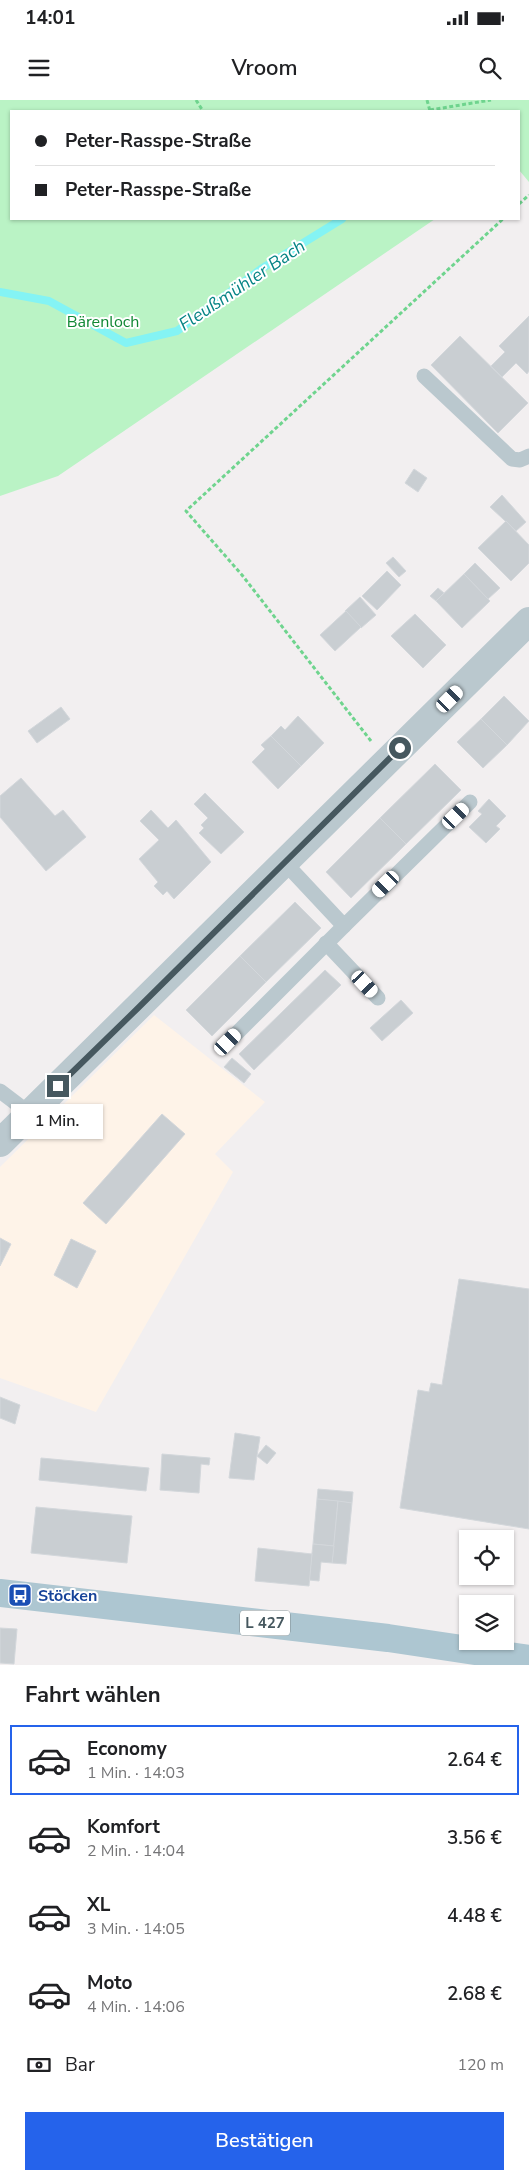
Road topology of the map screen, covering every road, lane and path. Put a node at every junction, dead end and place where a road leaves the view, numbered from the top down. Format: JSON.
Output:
{"nodes":[{"id":1,"x":491,"y":100,"type":"edge"},
{"id":2,"x":436,"y":110,"type":"edge"},
{"id":3,"x":529,"y":194,"type":"edge"},
{"id":4,"x":520,"y":203,"type":"edge"},
{"id":5,"x":502,"y":220,"type":"edge"},
{"id":6,"x":424,"y":376,"type":"dead end"},
{"id":7,"x":529,"y":456,"type":"edge"},
{"id":8,"x":529,"y":621,"type":"edge"},
{"id":9,"x":387,"y":761,"type":"junction"},
{"id":10,"x":470,"y":802,"type":"dead end"},
{"id":11,"x":284,"y":863,"type":"junction"},
{"id":12,"x":344,"y":926,"type":"junction"},
{"id":13,"x":326,"y":943,"type":"junction"},
{"id":14,"x":378,"y":998,"type":"dead end"},
{"id":15,"x":228,"y":1042,"type":"dead end"},
{"id":16,"x":0,"y":1091,"type":"edge"},
{"id":17,"x":29,"y":1113,"type":"junction"},
{"id":18,"x":0,"y":1143,"type":"edge"},
{"id":19,"x":0,"y":1593,"type":"edge"},
{"id":20,"x":529,"y":1659,"type":"edge"}],
"edges":[{"from":1,"to":2,"type":"path"},
{"from":3,"to":4,"type":"path"},
{"from":5,"to":9,"type":"path"},
{"from":6,"to":7,"type":"lane"},
{"from":8,"to":9,"type":"street"},
{"from":9,"to":11,"type":"street"},
{"from":10,"to":12,"type":"lane"},
{"from":11,"to":12,"type":"lane"},
{"from":11,"to":17,"type":"street"},
{"from":12,"to":13,"type":"lane"},
{"from":13,"to":14,"type":"lane"},
{"from":13,"to":15,"type":"lane"},
{"from":16,"to":17,"type":"lane"},
{"from":17,"to":18,"type":"street"},
{"from":19,"to":20,"type":"main road","number":"L 427"}]}
